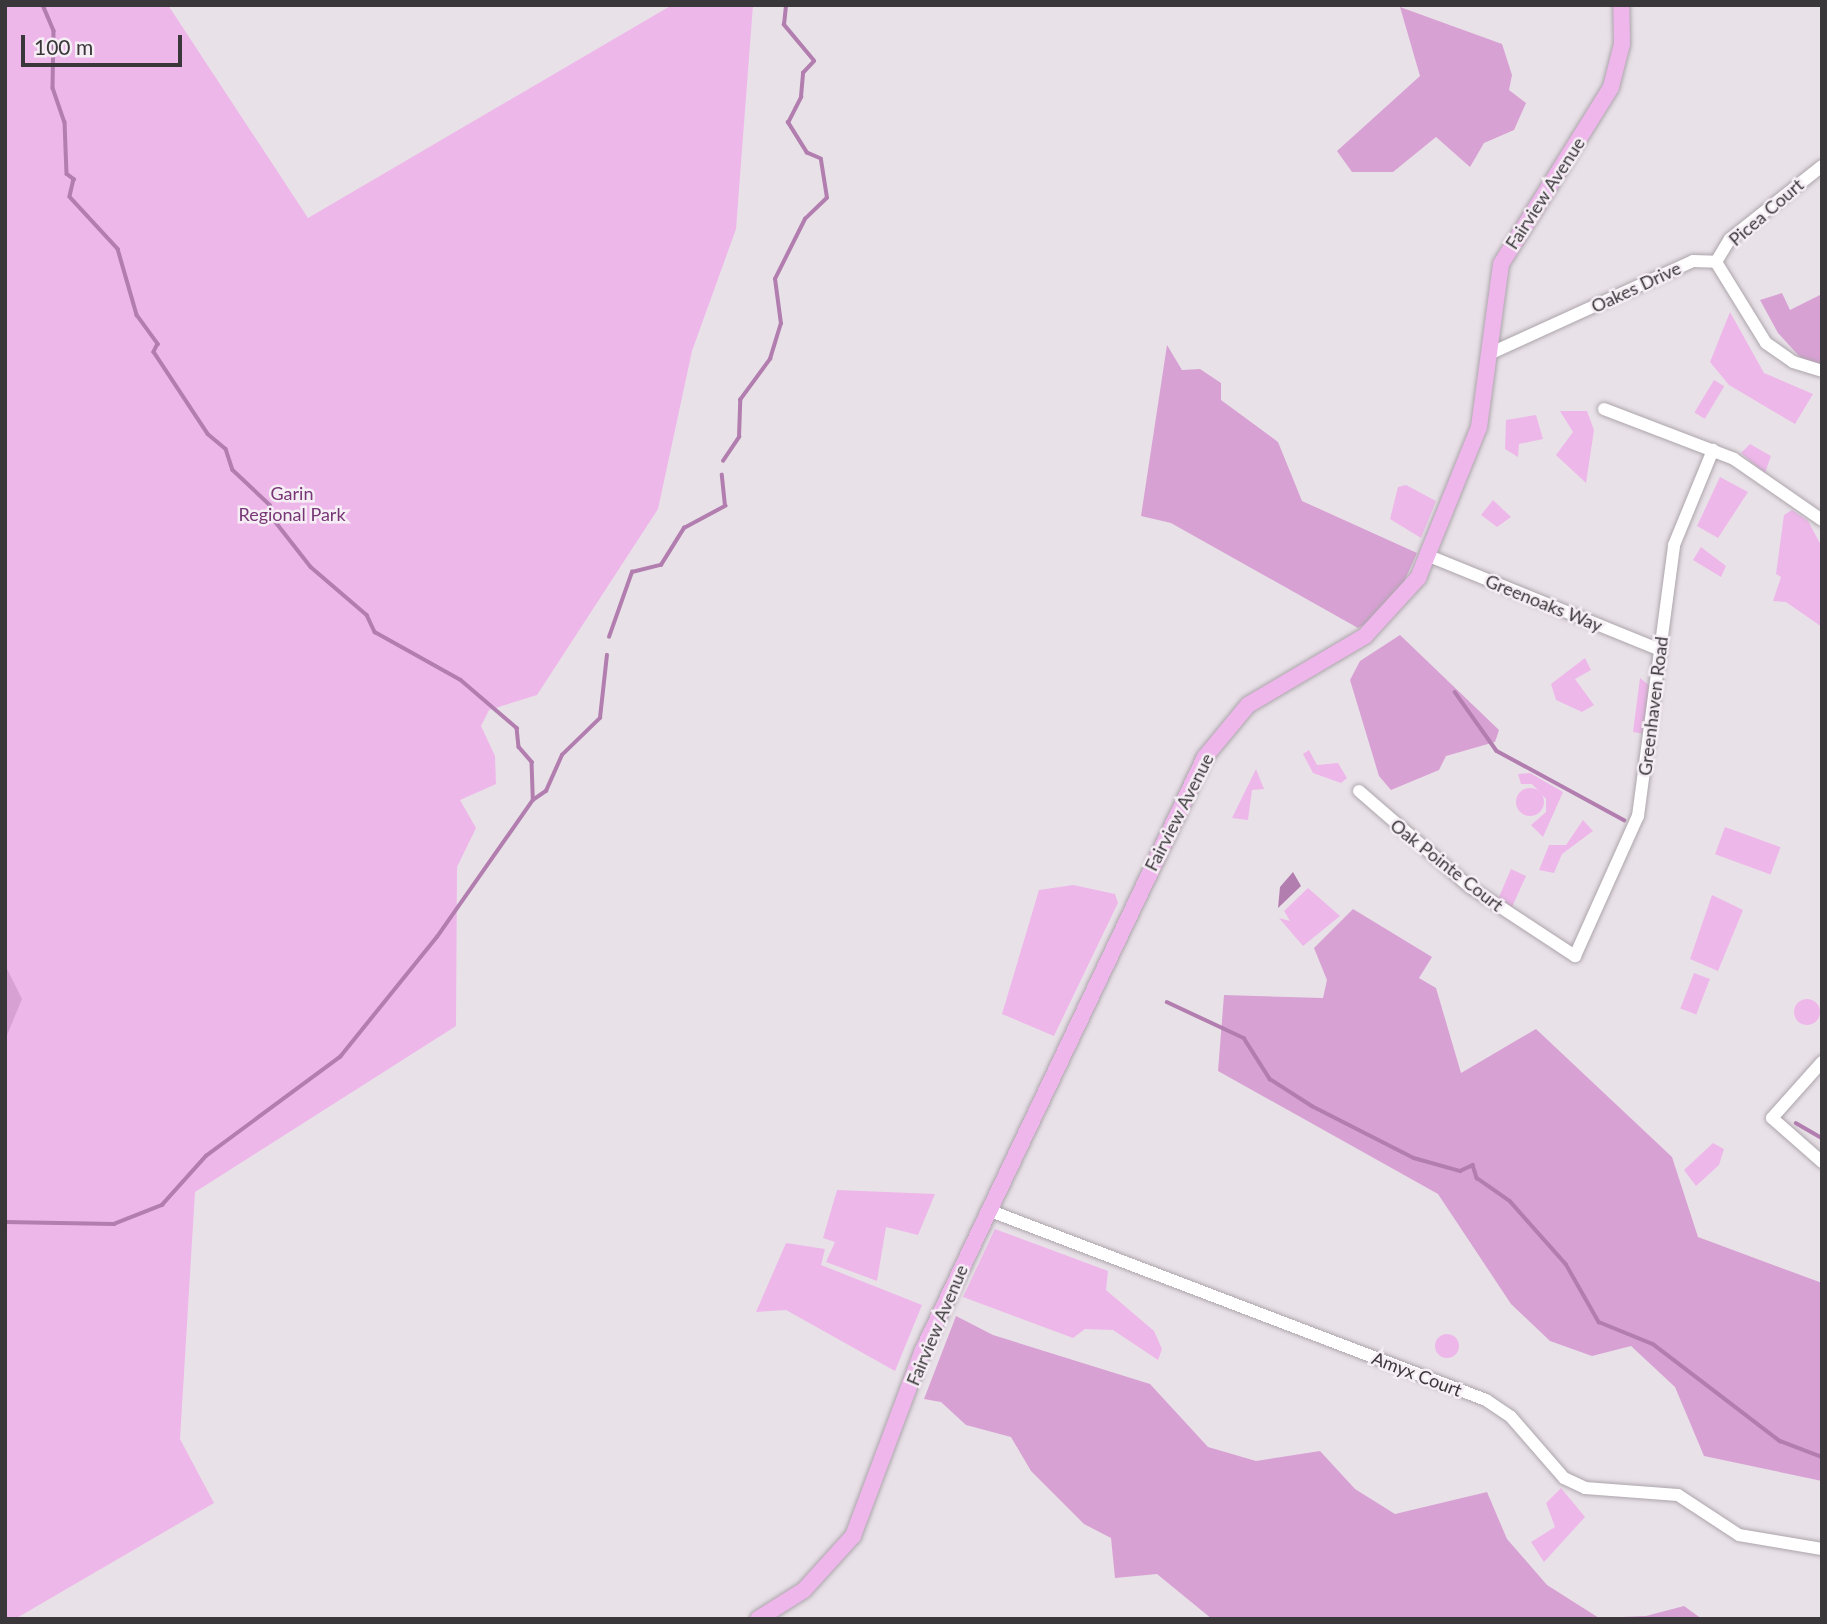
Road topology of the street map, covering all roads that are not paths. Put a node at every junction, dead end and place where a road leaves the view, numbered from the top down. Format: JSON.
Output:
{"nodes":[{"id":1,"x":1621,"y":5,"type":"edge"},
{"id":2,"x":1822,"y":166,"type":"edge"},
{"id":3,"x":1716,"y":262,"type":"junction"},
{"id":4,"x":1489,"y":354,"type":"junction"},
{"id":5,"x":1822,"y":371,"type":"edge"},
{"id":6,"x":1604,"y":409,"type":"dead end"},
{"id":7,"x":1713,"y":450,"type":"junction"},
{"id":8,"x":1822,"y":520,"type":"edge"},
{"id":9,"x":1429,"y":556,"type":"junction"},
{"id":10,"x":1660,"y":650,"type":"junction"},
{"id":11,"x":1359,"y":791,"type":"dead end"},
{"id":12,"x":1575,"y":956,"type":"joint"},
{"id":13,"x":1822,"y":1062,"type":"edge"},
{"id":14,"x":1822,"y":1162,"type":"edge"},
{"id":15,"x":988,"y":1210,"type":"junction"},
{"id":16,"x":1822,"y":1549,"type":"edge"},
{"id":17,"x":758,"y":1619,"type":"edge"}],
"edges":[{"from":1,"to":4,"type":"main road","name":"Fairview Avenue"},
{"from":2,"to":3,"type":"street","name":"Picea Court"},
{"from":3,"to":4,"type":"street","name":"Oakes Drive"},
{"from":3,"to":5,"type":"street"},
{"from":4,"to":9,"type":"main road","name":"Fairview Avenue"},
{"from":6,"to":7,"type":"street"},
{"from":7,"to":8,"type":"street"},
{"from":7,"to":10,"type":"street","name":"Greenhaven Road"},
{"from":9,"to":10,"type":"street","name":"Greenoaks Way"},
{"from":9,"to":15,"type":"main road","name":"Fairview Avenue"},
{"from":10,"to":12,"type":"street","name":"Greenhaven Road"},
{"from":11,"to":12,"type":"street","name":"Oak Pointe Court"},
{"from":13,"to":14,"type":"street"},
{"from":15,"to":16,"type":"street","name":"Amyx Court"},
{"from":15,"to":17,"type":"main road","name":"Fairview Avenue"}]}
